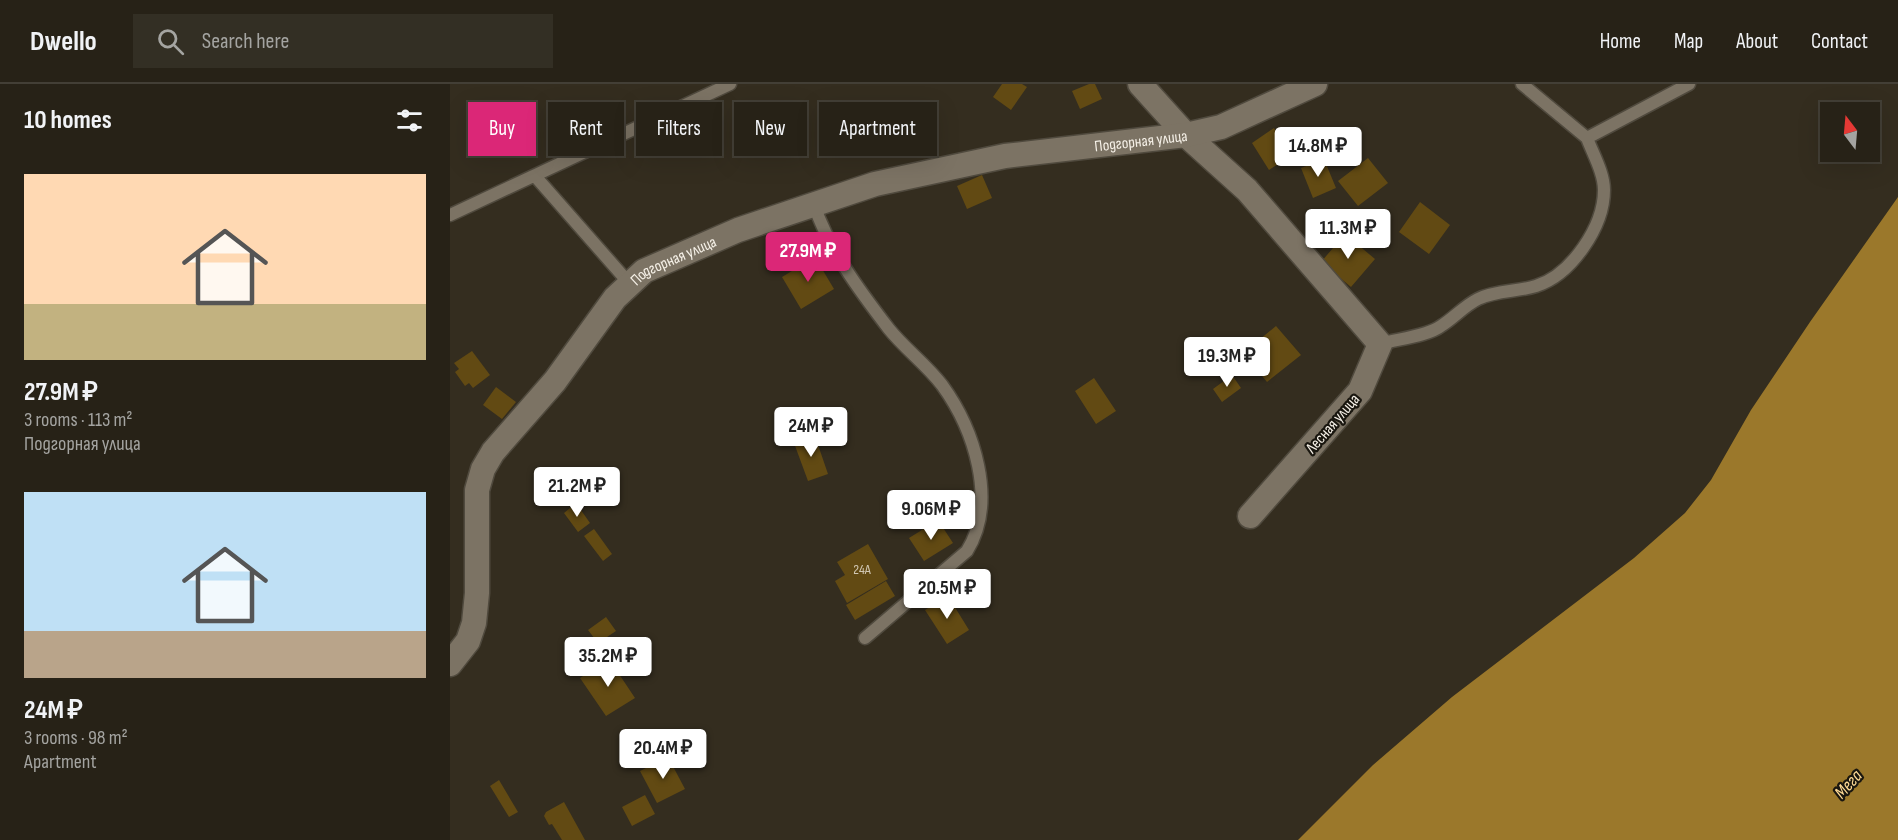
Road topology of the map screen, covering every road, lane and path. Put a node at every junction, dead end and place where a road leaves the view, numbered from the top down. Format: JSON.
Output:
{"nodes":[{"id":1,"x":730,"y":84,"type":"edge"},
{"id":2,"x":1140,"y":84,"type":"edge"},
{"id":3,"x":1315,"y":84,"type":"edge"},
{"id":4,"x":1522,"y":84,"type":"edge"},
{"id":5,"x":1689,"y":84,"type":"edge"},
{"id":6,"x":1186,"y":135,"type":"junction"},
{"id":7,"x":1587,"y":138,"type":"junction"},
{"id":8,"x":535,"y":176,"type":"junction"},
{"id":9,"x":814,"y":205,"type":"junction"},
{"id":10,"x":450,"y":215,"type":"edge"},
{"id":11,"x":629,"y":283,"type":"junction"},
{"id":12,"x":1380,"y":344,"type":"junction"},
{"id":13,"x":1250,"y":516,"type":"dead end"},
{"id":14,"x":866,"y":638,"type":"dead end"},
{"id":15,"x":450,"y":664,"type":"edge"}],
"edges":[{"from":1,"to":8,"type":"lane"},
{"from":2,"to":6,"type":"street"},
{"from":3,"to":6,"type":"street","name":"Подгорная улица"},
{"from":4,"to":7,"type":"lane"},
{"from":5,"to":7,"type":"lane"},
{"from":6,"to":9,"type":"street","name":"Подгорная улица"},
{"from":6,"to":12,"type":"street"},
{"from":7,"to":12,"type":"lane"},
{"from":8,"to":10,"type":"lane"},
{"from":8,"to":11,"type":"lane"},
{"from":9,"to":11,"type":"street","name":"Подгорная улица"},
{"from":9,"to":14,"type":"lane"},
{"from":11,"to":15,"type":"street","name":"Подгорная улица"},
{"from":12,"to":13,"type":"street","name":"Лесная улица"}]}
